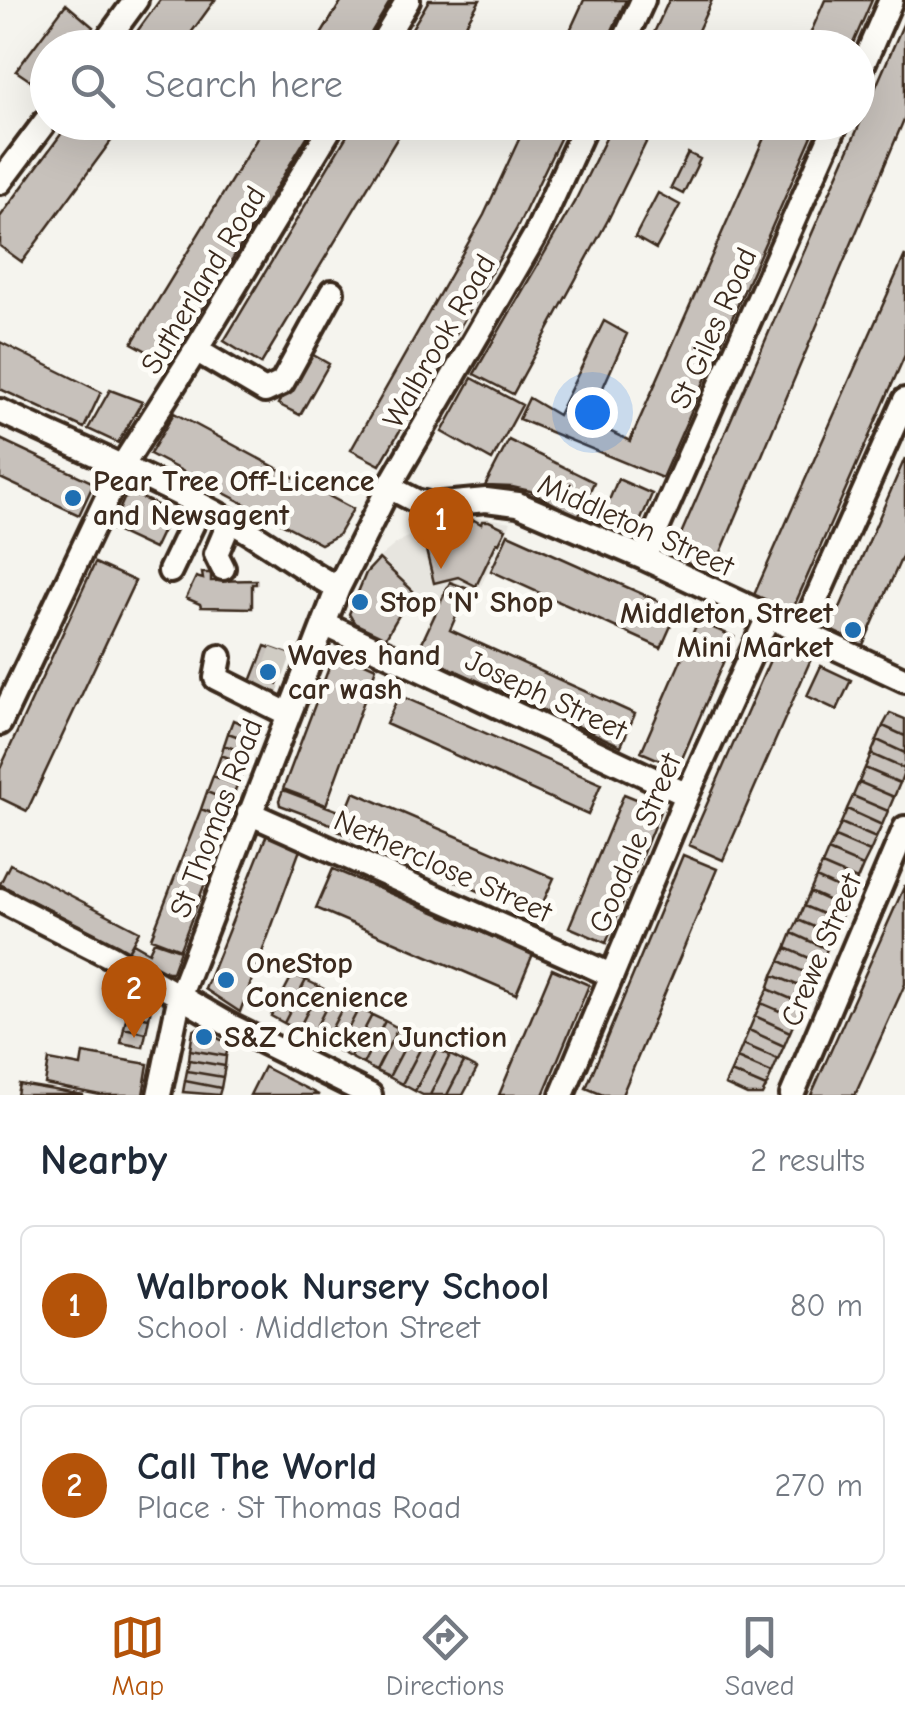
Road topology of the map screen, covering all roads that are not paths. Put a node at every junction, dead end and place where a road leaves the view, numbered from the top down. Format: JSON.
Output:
{"nodes":[{"id":1,"x":136,"y":0,"type":"edge"},
{"id":2,"x":408,"y":0,"type":"edge"},
{"id":3,"x":643,"y":0,"type":"edge"},
{"id":4,"x":891,"y":0,"type":"edge"},
{"id":5,"x":114,"y":30,"type":"edge"},
{"id":6,"x":390,"y":30,"type":"edge"},
{"id":7,"x":629,"y":30,"type":"edge"},
{"id":8,"x":875,"y":37,"type":"edge"},
{"id":9,"x":32,"y":140,"type":"edge"},
{"id":10,"x":323,"y":140,"type":"edge"},
{"id":11,"x":579,"y":140,"type":"edge"},
{"id":12,"x":829,"y":140,"type":"edge"},
{"id":13,"x":0,"y":182,"type":"edge"},
{"id":14,"x":332,"y":292,"type":"dead end"},
{"id":15,"x":196,"y":350,"type":"junction"},
{"id":16,"x":905,"y":400,"type":"edge"},
{"id":17,"x":0,"y":411,"type":"edge"},
{"id":18,"x":121,"y":468,"type":"junction"},
{"id":19,"x":389,"y":487,"type":"junction"},
{"id":20,"x":201,"y":506,"type":"junction"},
{"id":21,"x":230,"y":520,"type":"junction"},
{"id":22,"x":644,"y":558,"type":"junction"},
{"id":23,"x":224,"y":568,"type":"dead end"},
{"id":24,"x":170,"y":571,"type":"dead end"},
{"id":25,"x":338,"y":588,"type":"junction"},
{"id":26,"x":768,"y":617,"type":"junction"},
{"id":27,"x":324,"y":624,"type":"junction"},
{"id":28,"x":802,"y":631,"type":"junction"},
{"id":29,"x":220,"y":657,"type":"dead end"},
{"id":30,"x":905,"y":680,"type":"edge"},
{"id":31,"x":288,"y":714,"type":"junction"},
{"id":32,"x":0,"y":723,"type":"edge"},
{"id":33,"x":687,"y":795,"type":"junction"},
{"id":34,"x":250,"y":813,"type":"junction"},
{"id":35,"x":905,"y":828,"type":"edge"},
{"id":36,"x":0,"y":900,"type":"edge"},
{"id":37,"x":612,"y":974,"type":"junction"},
{"id":38,"x":180,"y":996,"type":"junction"},
{"id":39,"x":159,"y":1095,"type":"edge"},
{"id":40,"x":370,"y":1095,"type":"edge"},
{"id":41,"x":562,"y":1095,"type":"edge"},
{"id":42,"x":792,"y":1095,"type":"edge"}],
"edges":[{"from":1,"to":5,"type":"street"},
{"from":2,"to":6,"type":"street"},
{"from":3,"to":7,"type":"street"},
{"from":4,"to":8,"type":"street"},
{"from":9,"to":13,"type":"street"},
{"from":10,"to":15,"type":"street","name":"Sutherland Road"},
{"from":11,"to":19,"type":"street","name":"Walbrook Road"},
{"from":12,"to":22,"type":"street","name":"St Giles Road"},
{"from":14,"to":15,"type":"street"},
{"from":15,"to":18,"type":"street","name":"Sutherland Road"},
{"from":16,"to":28,"type":"street"},
{"from":17,"to":18,"type":"street"},
{"from":18,"to":20,"type":"street"},
{"from":18,"to":32,"type":"street","name":"Sutherland Road"},
{"from":19,"to":22,"type":"street","name":"Middleton Street"},
{"from":19,"to":25,"type":"street","name":"Walbrook Road"},
{"from":20,"to":21,"type":"street"},
{"from":20,"to":24,"type":"street"},
{"from":21,"to":23,"type":"street"},
{"from":21,"to":25,"type":"street"},
{"from":22,"to":26,"type":"street","name":"Middleton Street"},
{"from":25,"to":27,"type":"street","name":"St Thomas Road"},
{"from":26,"to":28,"type":"street","name":"Middleton Street"},
{"from":26,"to":33,"type":"street","name":"Goodale Street"},
{"from":27,"to":31,"type":"street","name":"St Thomas Road"},
{"from":27,"to":33,"type":"street","name":"Joseph Street"},
{"from":28,"to":30,"type":"street","name":"Middleton Street"},
{"from":29,"to":31,"type":"street"},
{"from":31,"to":34,"type":"street","name":"St Thomas Road"},
{"from":33,"to":37,"type":"street","name":"Goodale Street"},
{"from":34,"to":37,"type":"street","name":"Netherclose Street"},
{"from":34,"to":38,"type":"street","name":"St Thomas Road"},
{"from":35,"to":42,"type":"street","name":"Crewe Street"},
{"from":36,"to":38,"type":"street"},
{"from":37,"to":41,"type":"street","name":"Goodale Street"},
{"from":38,"to":39,"type":"street","name":"St Thomas Road"},
{"from":38,"to":40,"type":"street"}]}
